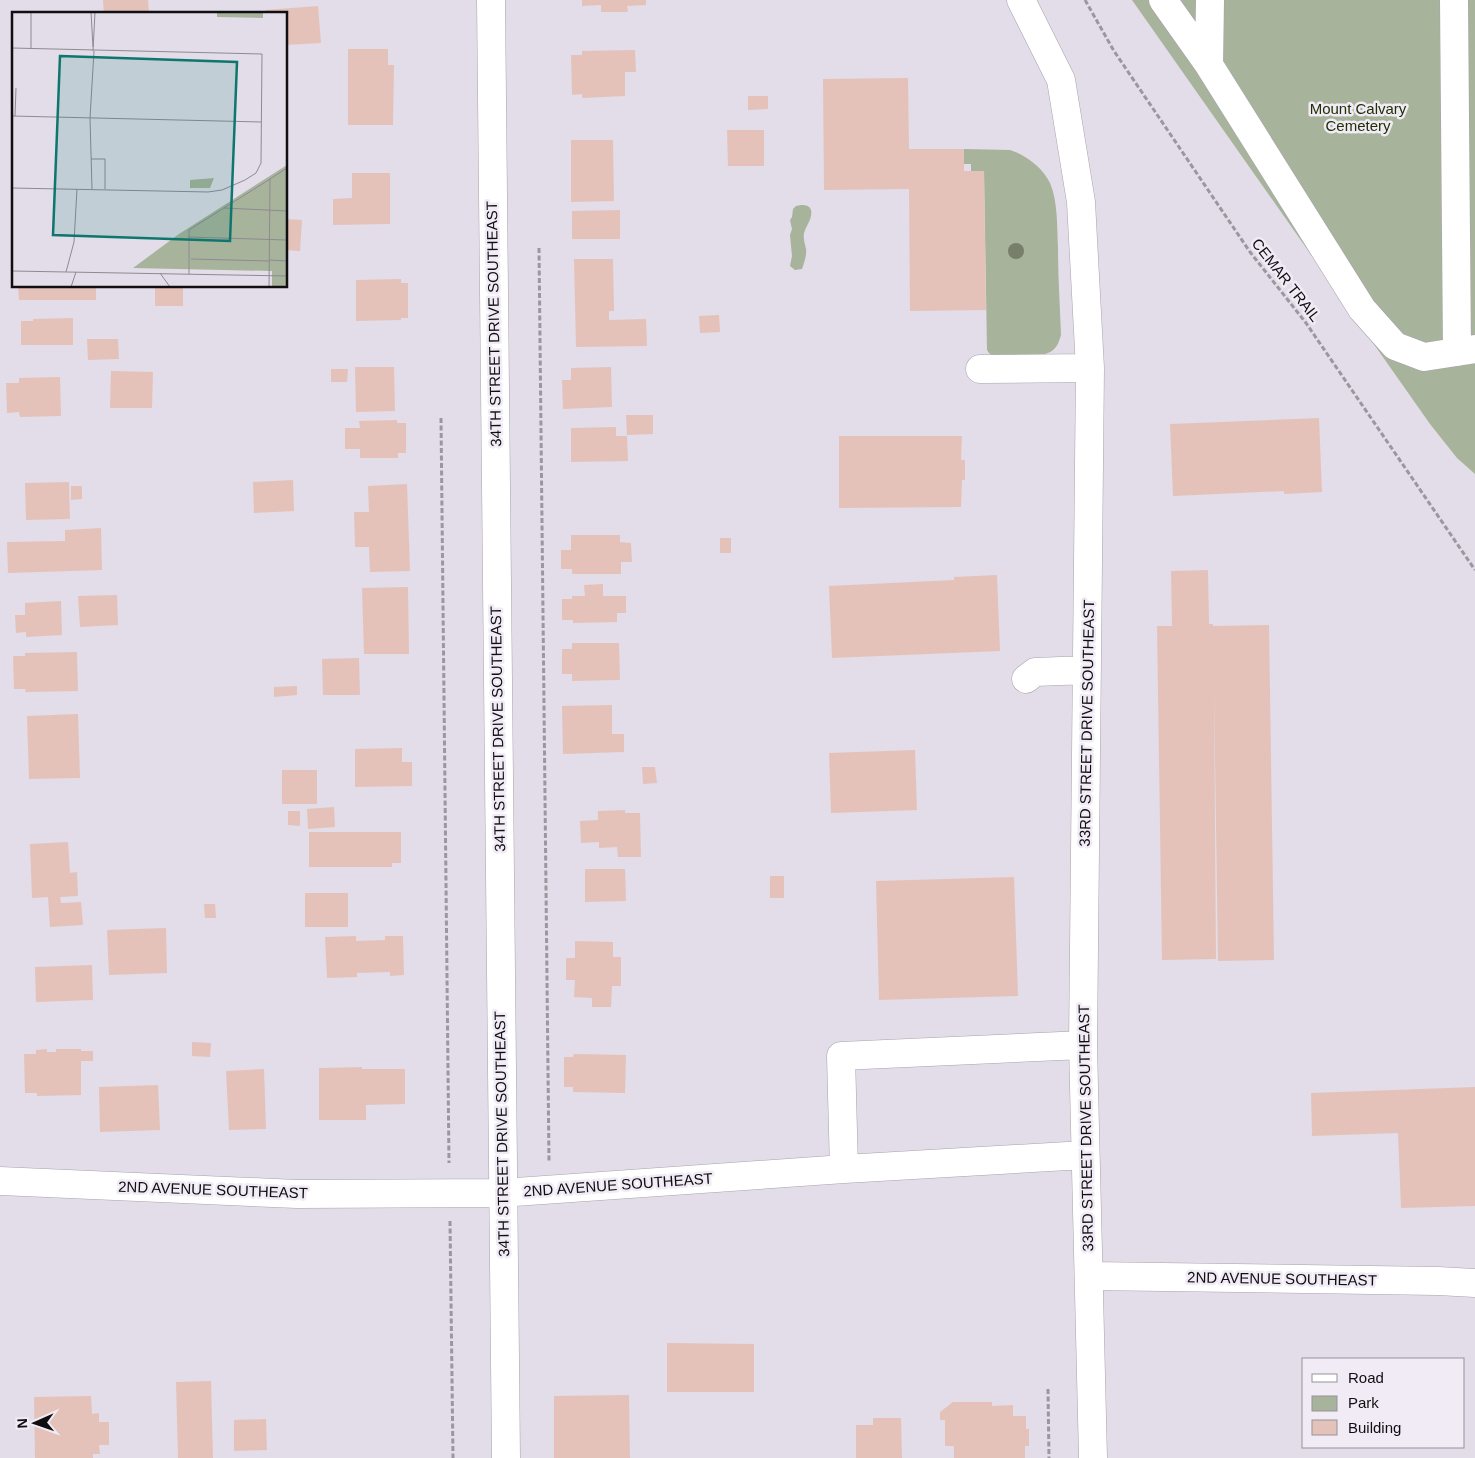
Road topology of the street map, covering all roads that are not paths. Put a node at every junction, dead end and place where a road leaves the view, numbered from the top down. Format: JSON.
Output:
{"nodes":[{"id":1,"x":491,"y":0,"type":"edge"},
{"id":2,"x":1021,"y":0,"type":"edge"},
{"id":3,"x":1163,"y":0,"type":"edge"},
{"id":4,"x":1210,"y":0,"type":"edge"},
{"id":5,"x":1454,"y":0,"type":"edge"},
{"id":6,"x":1209,"y":65,"type":"junction"},
{"id":7,"x":1466,"y":351,"type":"edge"},
{"id":8,"x":1090,"y":368,"type":"junction"},
{"id":9,"x":980,"y":369,"type":"dead end"},
{"id":10,"x":1088,"y":670,"type":"junction"},
{"id":11,"x":1026,"y":679,"type":"dead end"},
{"id":12,"x":1083,"y":1045,"type":"junction"},
{"id":13,"x":1085,"y":1155,"type":"junction"},
{"id":14,"x":844,"y":1169,"type":"junction"},
{"id":15,"x":0,"y":1181,"type":"edge"},
{"id":16,"x":502,"y":1193,"type":"junction"},
{"id":17,"x":1089,"y":1276,"type":"junction"},
{"id":18,"x":1475,"y":1283,"type":"edge"},
{"id":19,"x":506,"y":1458,"type":"edge"},
{"id":20,"x":1093,"y":1458,"type":"edge"}],
"edges":[{"from":1,"to":16,"type":"street","name":"34TH STREET DRIVE SOUTHEAST"},
{"from":2,"to":8,"type":"street","name":"33RD STREET DRIVE SOUTHEAST"},
{"from":3,"to":6,"type":"street"},
{"from":4,"to":6,"type":"street"},
{"from":5,"to":7,"type":"street"},
{"from":6,"to":7,"type":"street"},
{"from":8,"to":9,"type":"street"},
{"from":8,"to":10,"type":"street","name":"33RD STREET DRIVE SOUTHEAST"},
{"from":10,"to":11,"type":"street"},
{"from":10,"to":12,"type":"street","name":"33RD STREET DRIVE SOUTHEAST"},
{"from":12,"to":13,"type":"street","name":"33RD STREET DRIVE SOUTHEAST"},
{"from":12,"to":14,"type":"street"},
{"from":13,"to":14,"type":"street","name":"2ND AVENUE SOUTHEAST"},
{"from":13,"to":17,"type":"street","name":"33RD STREET DRIVE SOUTHEAST"},
{"from":14,"to":16,"type":"street","name":"2ND AVENUE SOUTHEAST"},
{"from":15,"to":16,"type":"street","name":"2ND AVENUE SOUTHEAST"},
{"from":16,"to":19,"type":"street","name":"34TH STREET DRIVE SOUTHEAST"},
{"from":17,"to":18,"type":"street","name":"2ND AVENUE SOUTHEAST"},
{"from":17,"to":20,"type":"street","name":"33RD STREET DRIVE SOUTHEAST"}]}
